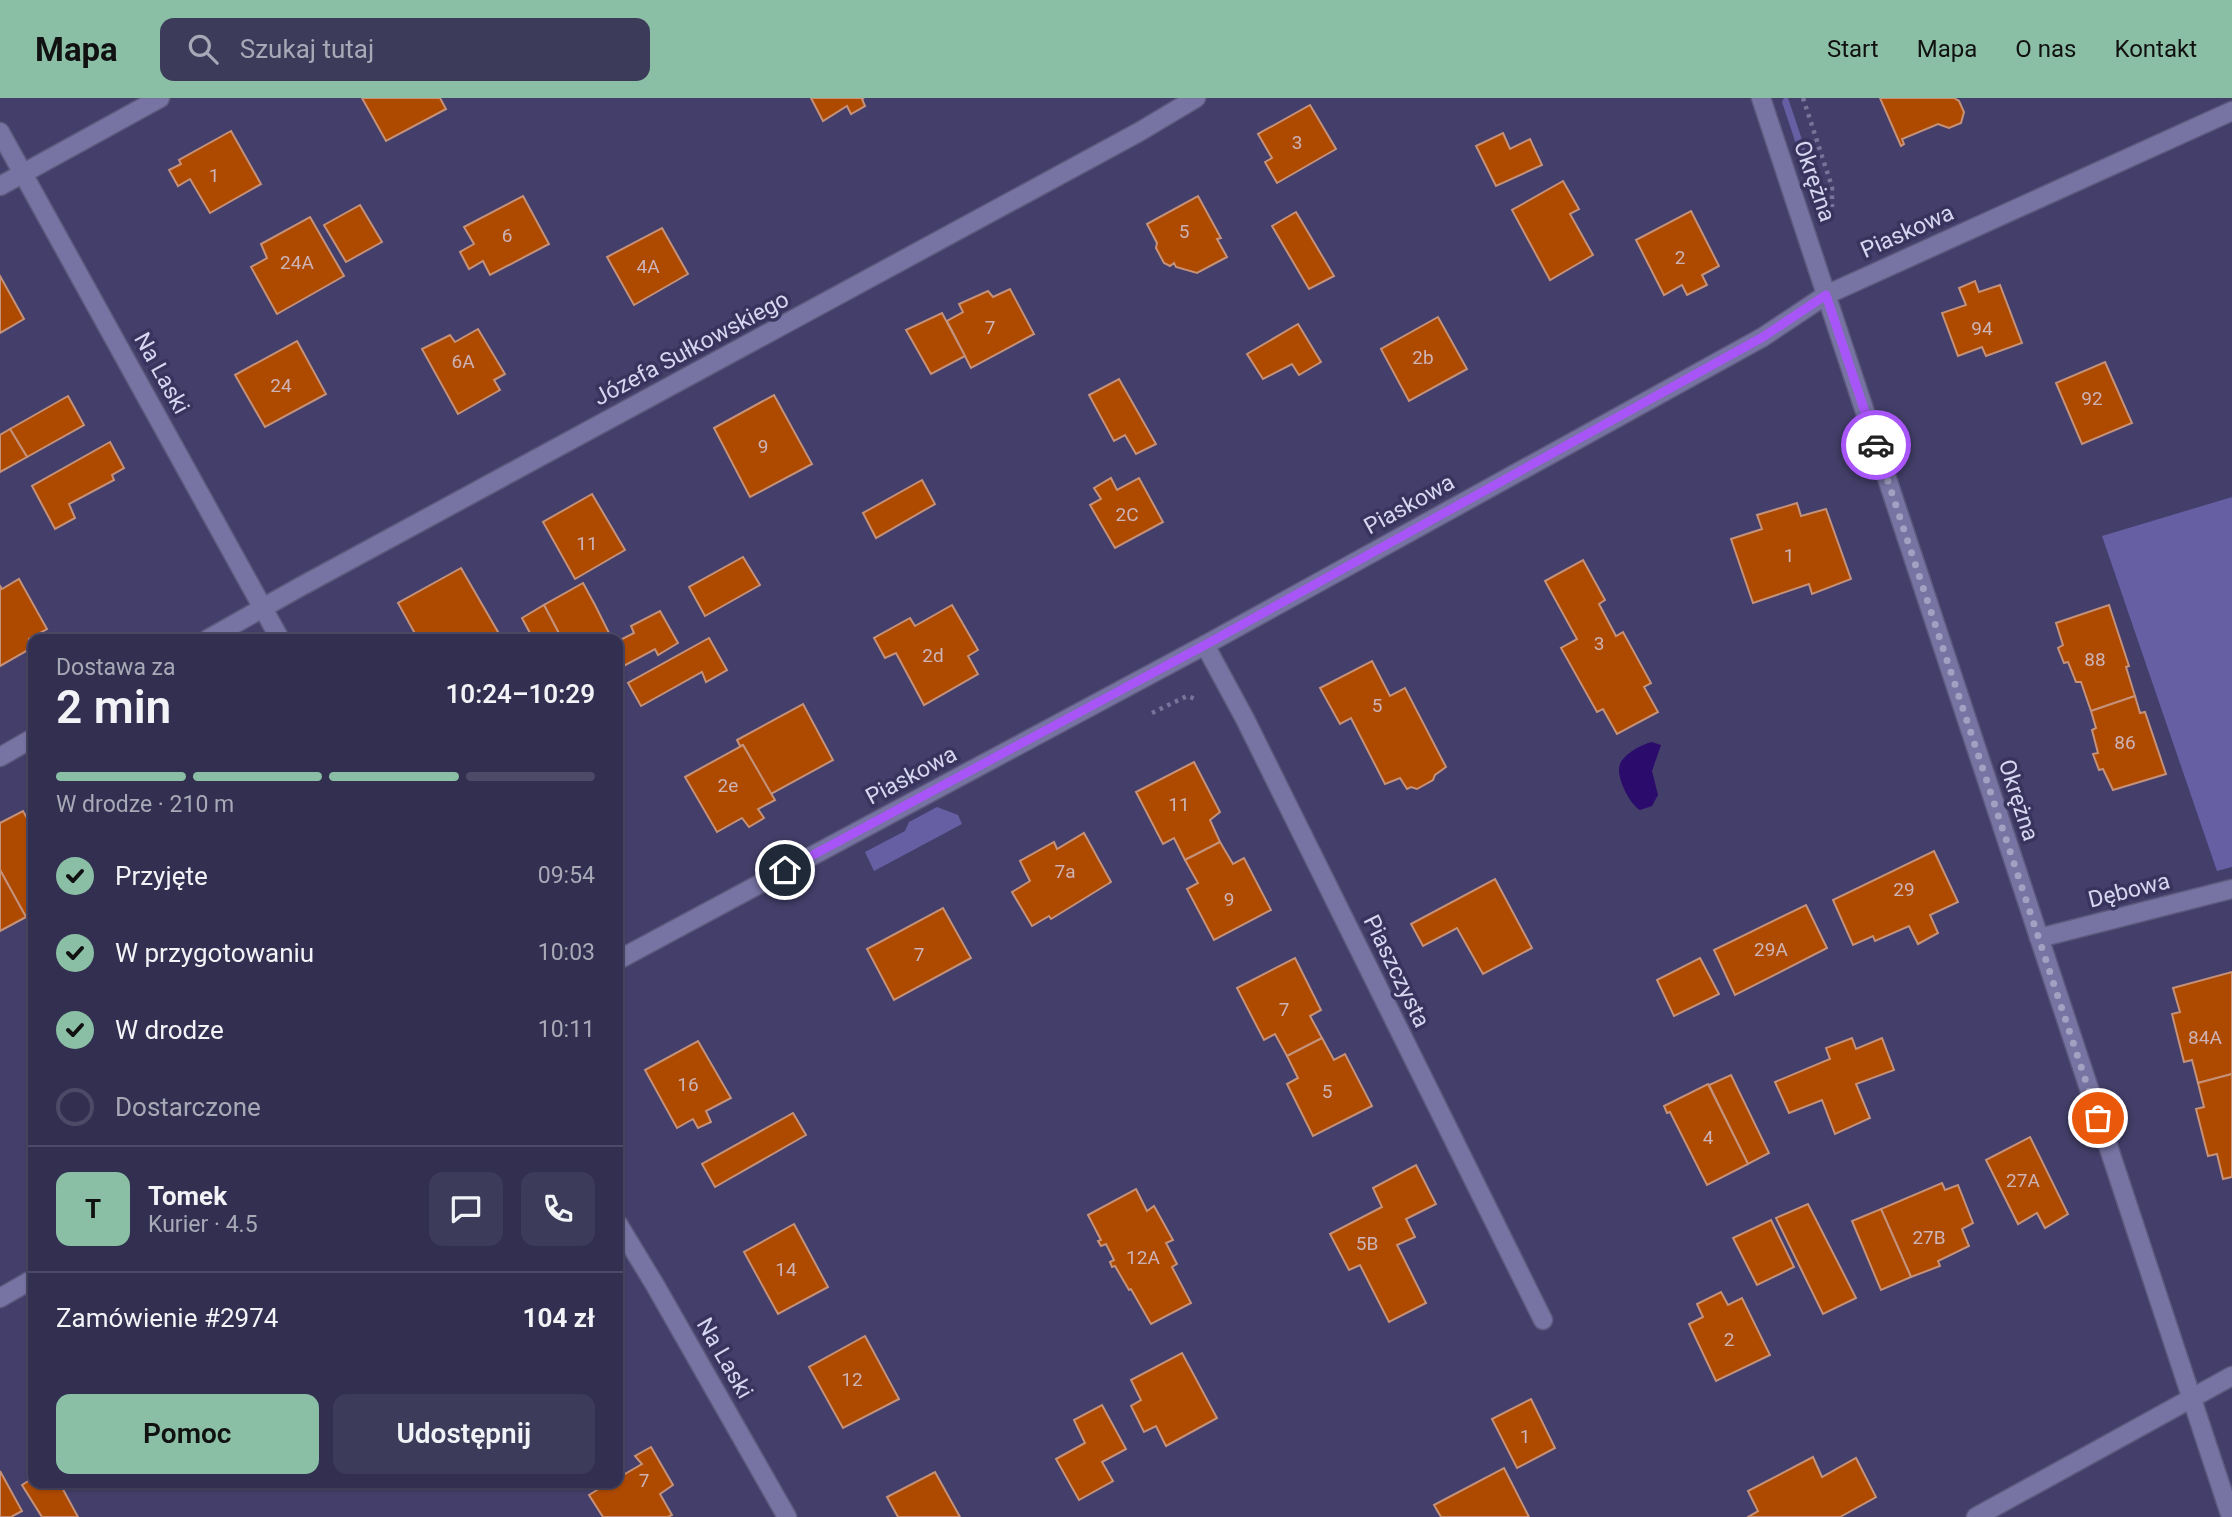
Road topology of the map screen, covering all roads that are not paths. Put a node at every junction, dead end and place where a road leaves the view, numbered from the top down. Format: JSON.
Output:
{"nodes":[{"id":1,"x":160,"y":98,"type":"edge"},
{"id":2,"x":1196,"y":98,"type":"edge"},
{"id":3,"x":1761,"y":98,"type":"edge"},
{"id":4,"x":2232,"y":111,"type":"edge"},
{"id":5,"x":0,"y":132,"type":"edge"},
{"id":6,"x":23,"y":173,"type":"junction"},
{"id":7,"x":0,"y":186,"type":"edge"},
{"id":8,"x":1826,"y":295,"type":"junction"},
{"id":9,"x":263,"y":608,"type":"junction"},
{"id":10,"x":217,"y":634,"type":"edge"},
{"id":11,"x":277,"y":634,"type":"edge"},
{"id":12,"x":1205,"y":645,"type":"junction"},
{"id":13,"x":28,"y":741,"type":"edge"},
{"id":14,"x":0,"y":757,"type":"edge"},
{"id":15,"x":2232,"y":890,"type":"edge"},
{"id":16,"x":2039,"y":938,"type":"junction"},
{"id":17,"x":623,"y":957,"type":"edge"},
{"id":18,"x":623,"y":1232,"type":"edge"},
{"id":19,"x":28,"y":1282,"type":"edge"},
{"id":20,"x":0,"y":1298,"type":"edge"},
{"id":21,"x":1543,"y":1320,"type":"dead end"},
{"id":22,"x":2232,"y":1376,"type":"edge"},
{"id":23,"x":2192,"y":1399,"type":"junction"},
{"id":24,"x":787,"y":1517,"type":"edge"},
{"id":25,"x":1976,"y":1517,"type":"edge"},
{"id":26,"x":2231,"y":1517,"type":"edge"}],
"edges":[{"from":1,"to":6,"type":"street"},
{"from":2,"to":9,"type":"street","name":"Józefa Sułkowskiego"},
{"from":3,"to":8,"type":"street","name":"Okrężna"},
{"from":4,"to":8,"type":"street","name":"Piaskowa"},
{"from":5,"to":6,"type":"street","name":"Na Laski"},
{"from":6,"to":7,"type":"street"},
{"from":6,"to":9,"type":"street","name":"Na Laski"},
{"from":8,"to":12,"type":"street","name":"Piaskowa"},
{"from":8,"to":16,"type":"street","name":"Okrężna"},
{"from":9,"to":10,"type":"street","name":"Józefa Sułkowskiego"},
{"from":9,"to":11,"type":"street","name":"Na Laski"},
{"from":12,"to":17,"type":"street","name":"Piaskowa"},
{"from":12,"to":21,"type":"street","name":"Piaszczysta"},
{"from":13,"to":14,"type":"street"},
{"from":15,"to":16,"type":"street","name":"Dębowa"},
{"from":16,"to":23,"type":"street","name":"Okrężna"},
{"from":18,"to":24,"type":"street","name":"Na Laski"},
{"from":19,"to":20,"type":"street"},
{"from":22,"to":23,"type":"street"},
{"from":23,"to":25,"type":"street"},
{"from":23,"to":26,"type":"street","name":"Okrężna"}]}
